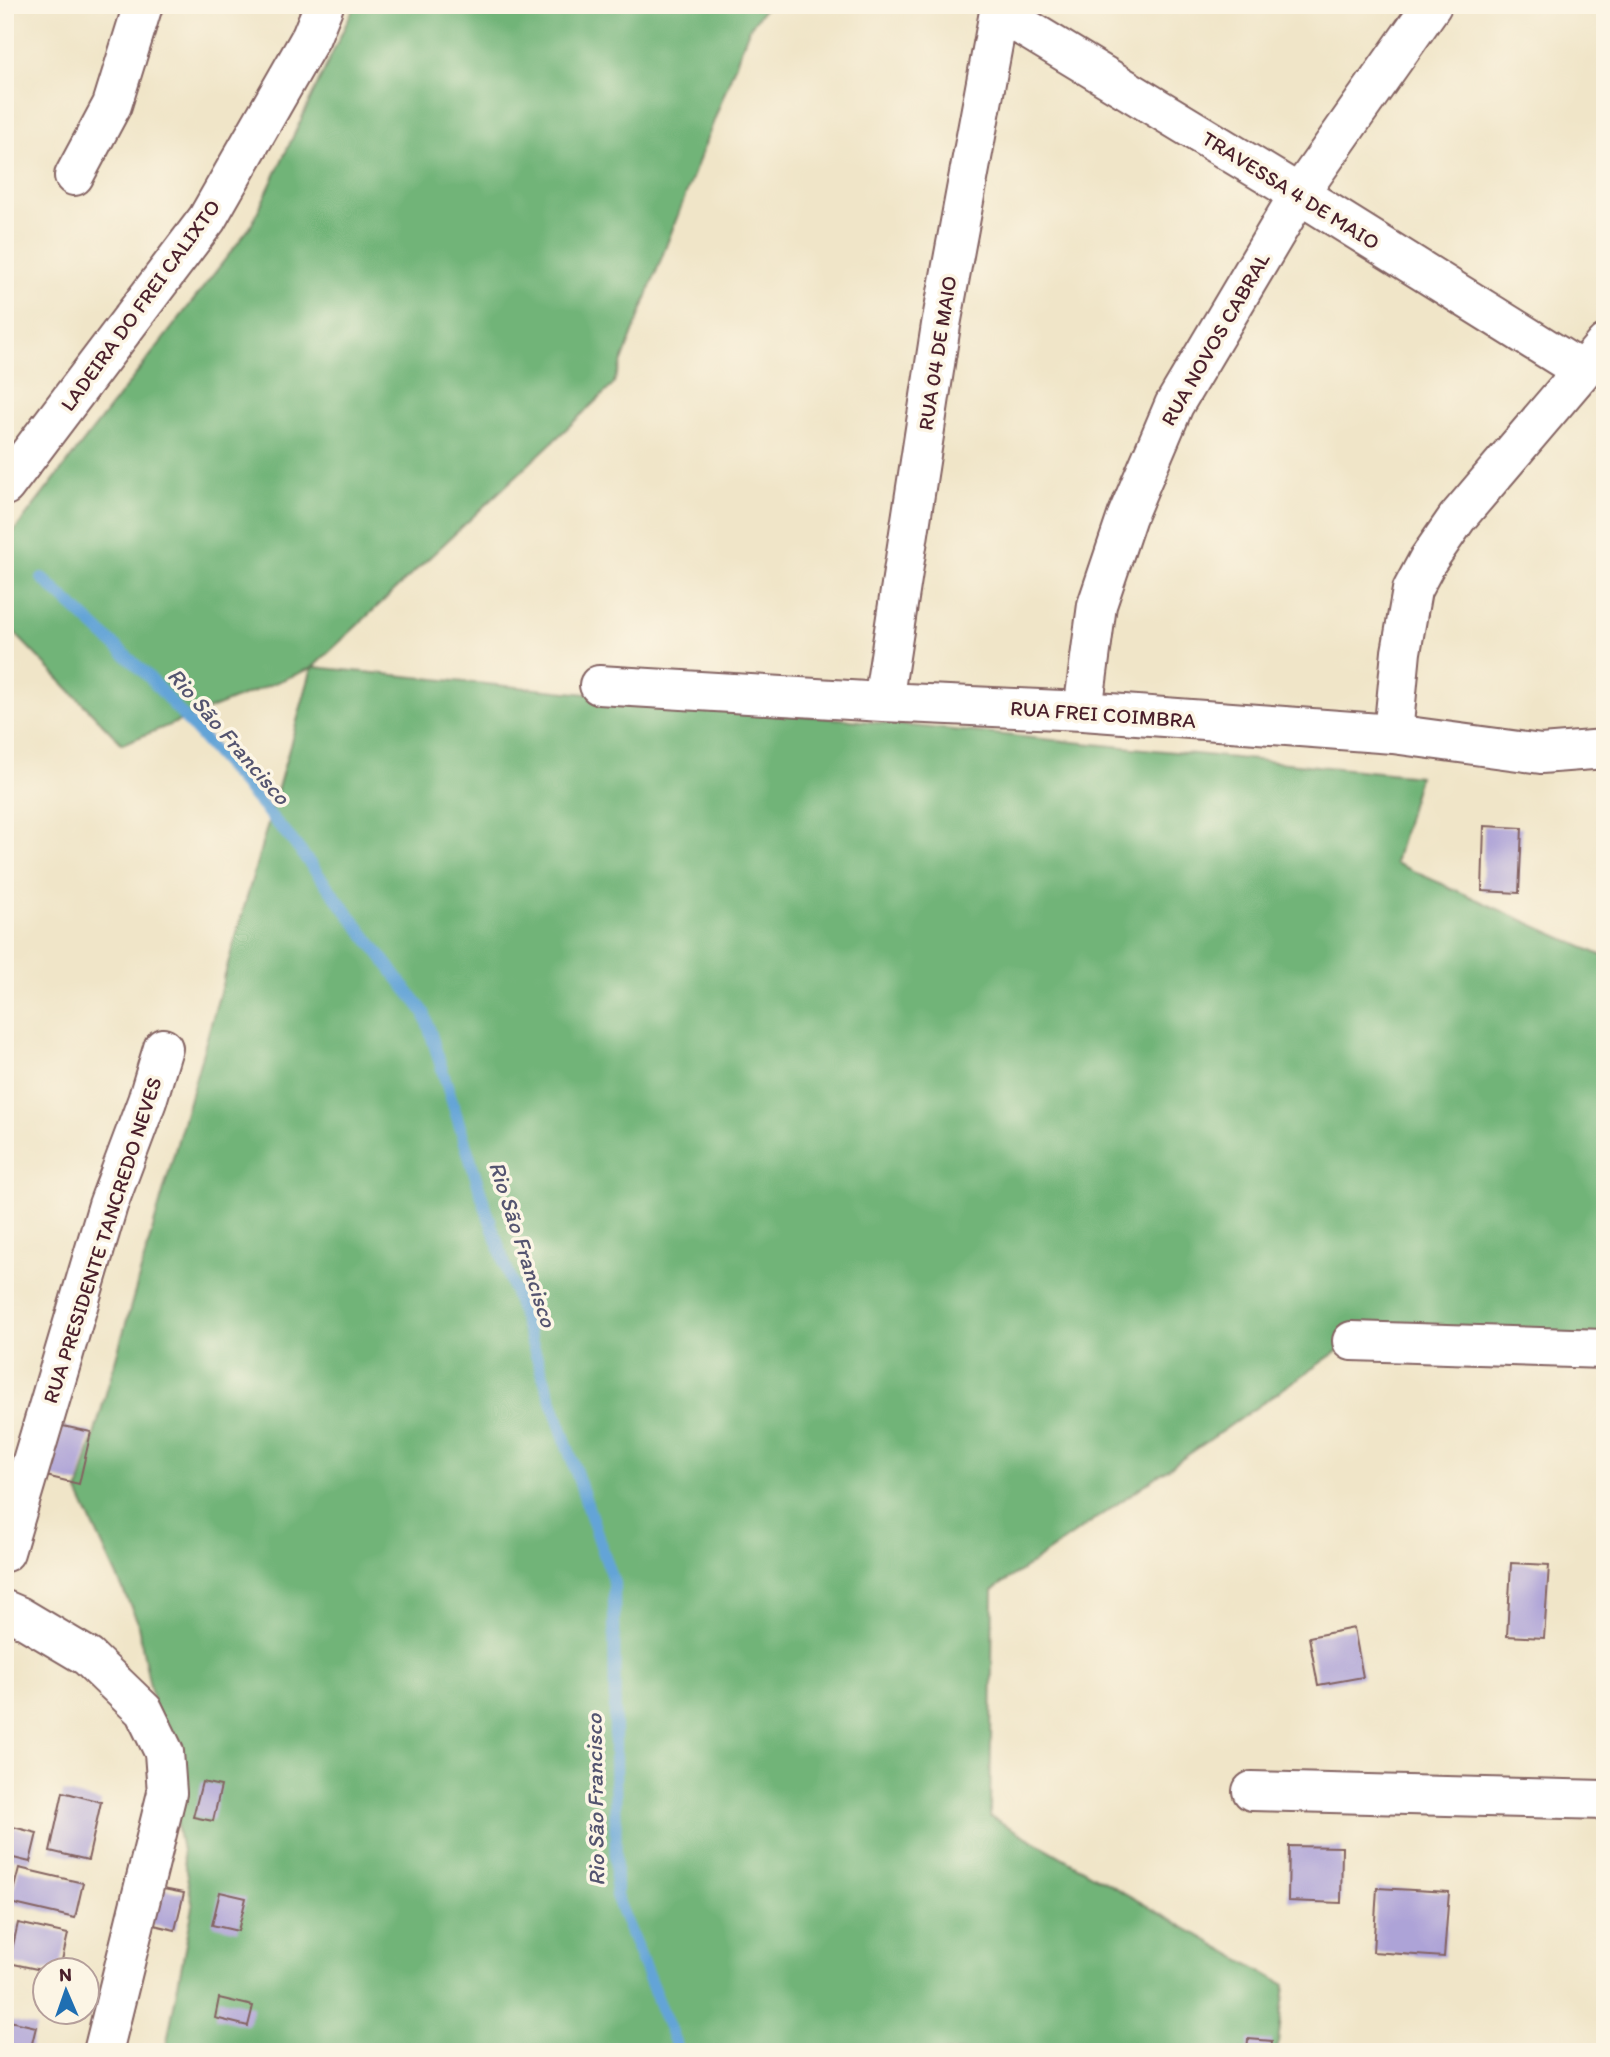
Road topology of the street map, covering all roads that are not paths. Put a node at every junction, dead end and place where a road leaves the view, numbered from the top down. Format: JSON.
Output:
{"nodes":[{"id":1,"x":143,"y":5,"type":"edge"},
{"id":2,"x":324,"y":5,"type":"edge"},
{"id":3,"x":1433,"y":5,"type":"edge"},
{"id":4,"x":1000,"y":9,"type":"edge"},
{"id":5,"x":74,"y":176,"type":"dead end"},
{"id":6,"x":1299,"y":194,"type":"junction"},
{"id":7,"x":1593,"y":357,"type":"edge"},
{"id":8,"x":5,"y":486,"type":"edge"},
{"id":9,"x":599,"y":685,"type":"dead end"},
{"id":10,"x":883,"y":702,"type":"junction"},
{"id":11,"x":1083,"y":711,"type":"junction"},
{"id":12,"x":1393,"y":734,"type":"junction"},
{"id":13,"x":1605,"y":749,"type":"edge"},
{"id":14,"x":163,"y":1048,"type":"dead end"},
{"id":15,"x":1352,"y":1341,"type":"dead end"},
{"id":16,"x":1605,"y":1349,"type":"edge"},
{"id":17,"x":5,"y":1552,"type":"edge"},
{"id":18,"x":5,"y":1610,"type":"edge"},
{"id":19,"x":1252,"y":1791,"type":"dead end"},
{"id":20,"x":1605,"y":1800,"type":"edge"},
{"id":21,"x":103,"y":2052,"type":"edge"}],
"edges":[{"from":1,"to":5,"type":"street"},
{"from":2,"to":8,"type":"street","name":"LADEIRA DO FREI CALIXTO"},
{"from":3,"to":6,"type":"street","name":"RUA NOVOS CABRAL"},
{"from":4,"to":6,"type":"street","name":"TRAVESSA 4 DE MAIO"},
{"from":4,"to":10,"type":"street","name":"RUA 04 DE MAIO"},
{"from":6,"to":7,"type":"street","name":"TRAVESSA 4 DE MAIO"},
{"from":6,"to":11,"type":"street","name":"RUA NOVOS CABRAL"},
{"from":7,"to":12,"type":"street"},
{"from":9,"to":10,"type":"street","name":"RUA FREI COIMBRA"},
{"from":10,"to":11,"type":"street","name":"RUA FREI COIMBRA"},
{"from":11,"to":12,"type":"street","name":"RUA FREI COIMBRA"},
{"from":12,"to":13,"type":"street","name":"RUA FREI COIMBRA"},
{"from":14,"to":17,"type":"street","name":"RUA PRESIDENTE TANCREDO NEVES"},
{"from":15,"to":16,"type":"street"},
{"from":18,"to":21,"type":"street"},
{"from":19,"to":20,"type":"street"}]}
